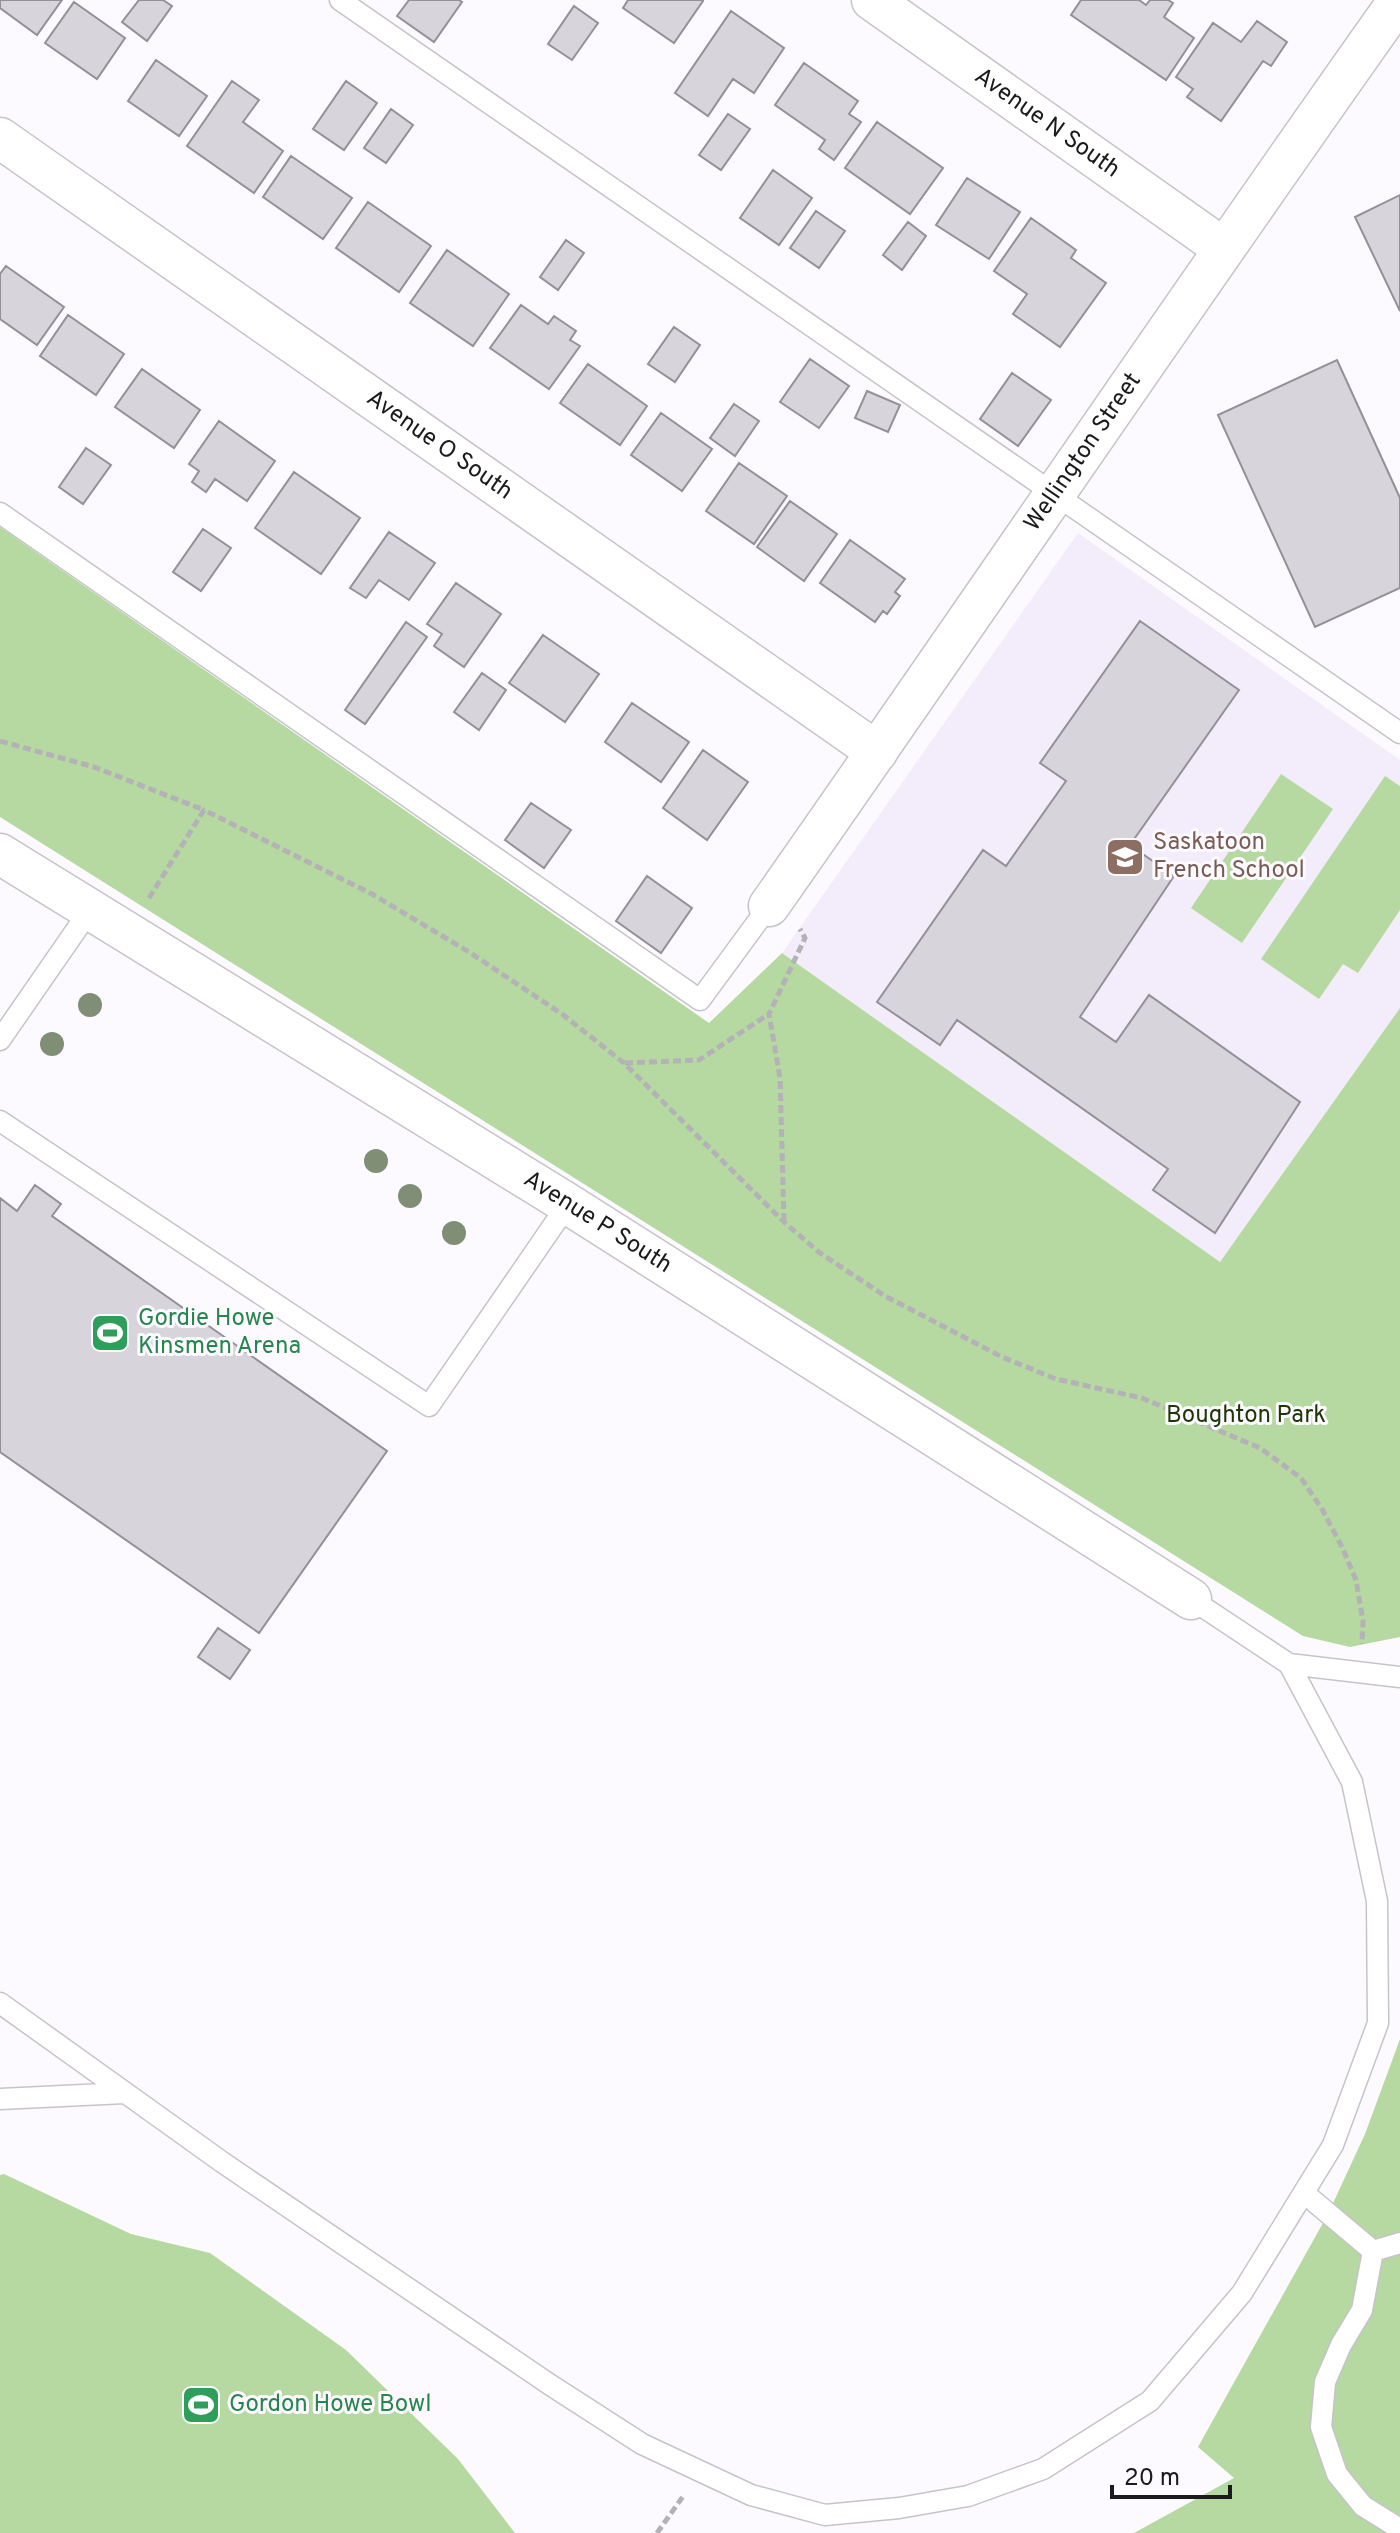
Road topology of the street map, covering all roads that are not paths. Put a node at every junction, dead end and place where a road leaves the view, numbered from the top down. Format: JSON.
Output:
{"nodes":[{"id":1,"x":340,"y":0,"type":"edge"},
{"id":2,"x":872,"y":0,"type":"edge"},
{"id":3,"x":1399,"y":0,"type":"edge"},
{"id":4,"x":0,"y":138,"type":"edge"},
{"id":5,"x":1223,"y":248,"type":"junction"},
{"id":6,"x":1056,"y":494,"type":"junction"},
{"id":7,"x":0,"y":513,"type":"edge"},
{"id":8,"x":1400,"y":733,"type":"edge"},
{"id":9,"x":877,"y":752,"type":"junction"},
{"id":10,"x":0,"y":854,"type":"edge"},
{"id":11,"x":775,"y":898,"type":"joint"},
{"id":12,"x":90,"y":910,"type":"junction"},
{"id":13,"x":0,"y":1040,"type":"edge"},
{"id":14,"x":0,"y":1121,"type":"edge"},
{"id":15,"x":568,"y":1204,"type":"junction"},
{"id":16,"x":1191,"y":1599,"type":"joint"},
{"id":17,"x":1289,"y":1664,"type":"junction"},
{"id":18,"x":1400,"y":1677,"type":"edge"},
{"id":19,"x":0,"y":2003,"type":"edge"},
{"id":20,"x":125,"y":2093,"type":"junction"},
{"id":21,"x":0,"y":2099,"type":"edge"},
{"id":22,"x":1304,"y":2193,"type":"junction"},
{"id":23,"x":1400,"y":2243,"type":"edge"},
{"id":24,"x":1373,"y":2251,"type":"junction"},
{"id":25,"x":1400,"y":2529,"type":"edge"}],
"edges":[{"from":1,"to":6,"type":"lane"},
{"from":2,"to":5,"type":"street","name":"Avenue N South"},
{"from":3,"to":5,"type":"street","name":"Wellington Street"},
{"from":4,"to":9,"type":"street","name":"Avenue O South"},
{"from":5,"to":6,"type":"street","name":"Wellington Street"},
{"from":6,"to":8,"type":"lane"},
{"from":6,"to":9,"type":"street","name":"Wellington Street"},
{"from":7,"to":11,"type":"lane"},
{"from":9,"to":11,"type":"street","name":"Wellington Street"},
{"from":10,"to":12,"type":"street","name":"Avenue P South"},
{"from":12,"to":13,"type":"lane"},
{"from":12,"to":15,"type":"street","name":"Avenue P South"},
{"from":14,"to":15,"type":"lane"},
{"from":15,"to":16,"type":"street","name":"Avenue P South"},
{"from":16,"to":17,"type":"lane"},
{"from":17,"to":18,"type":"lane"},
{"from":17,"to":22,"type":"lane"},
{"from":19,"to":20,"type":"lane"},
{"from":20,"to":21,"type":"lane"},
{"from":20,"to":22,"type":"lane"},
{"from":22,"to":24,"type":"lane"},
{"from":23,"to":24,"type":"lane"},
{"from":24,"to":25,"type":"lane"}]}
